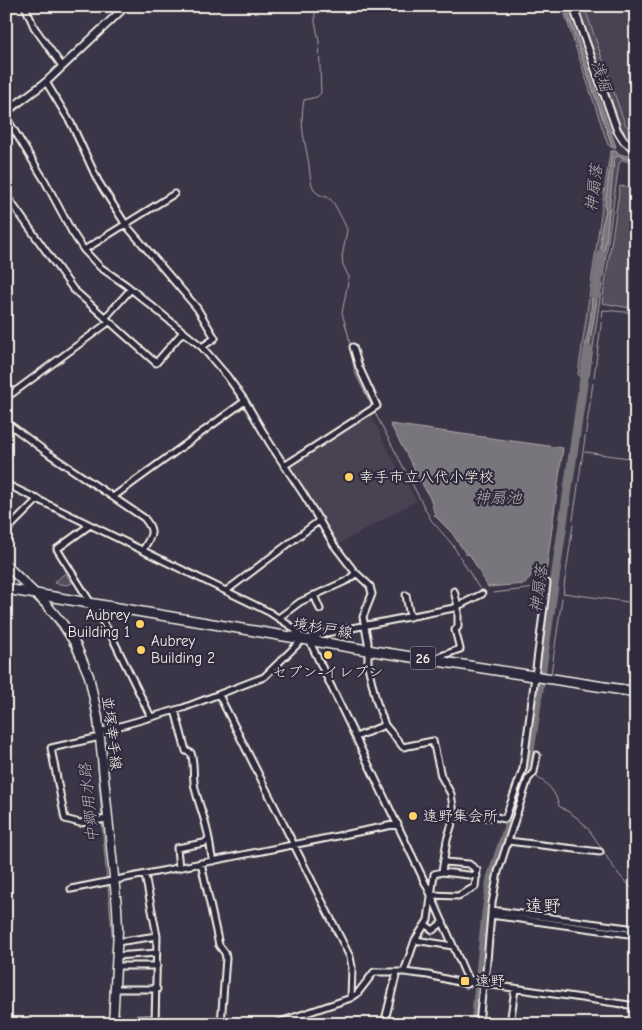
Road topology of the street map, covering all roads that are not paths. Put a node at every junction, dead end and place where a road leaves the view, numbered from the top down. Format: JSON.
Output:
{"nodes":[{"id":1,"x":25,"y":6,"type":"edge"},
{"id":2,"x":126,"y":6,"type":"edge"},
{"id":3,"x":573,"y":6,"type":"edge"},
{"id":4,"x":62,"y":66,"type":"junction"},
{"id":5,"x":46,"y":82,"type":"junction"},
{"id":6,"x":6,"y":112,"type":"edge"},
{"id":7,"x":6,"y":117,"type":"edge"},
{"id":8,"x":636,"y":150,"type":"edge"},
{"id":9,"x":174,"y":194,"type":"dead end"},
{"id":10,"x":6,"y":196,"type":"edge"},
{"id":11,"x":126,"y":225,"type":"junction"},
{"id":12,"x":84,"y":250,"type":"junction"},
{"id":13,"x":131,"y":290,"type":"junction"},
{"id":14,"x":107,"y":320,"type":"junction"},
{"id":15,"x":182,"y":333,"type":"junction"},
{"id":16,"x":202,"y":347,"type":"junction"},
{"id":17,"x":353,"y":347,"type":"dead end"},
{"id":18,"x":6,"y":398,"type":"edge"},
{"id":19,"x":244,"y":401,"type":"junction"},
{"id":20,"x":6,"y":422,"type":"edge"},
{"id":21,"x":284,"y":466,"type":"junction"},
{"id":22,"x":6,"y":484,"type":"edge"},
{"id":23,"x":113,"y":496,"type":"junction"},
{"id":24,"x":38,"y":500,"type":"junction"},
{"id":25,"x":320,"y":520,"type":"junction"},
{"id":26,"x":90,"y":524,"type":"junction"},
{"id":27,"x":6,"y":531,"type":"edge"},
{"id":28,"x":143,"y":550,"type":"junction"},
{"id":29,"x":6,"y":565,"type":"edge"},
{"id":30,"x":356,"y":573,"type":"junction"},
{"id":31,"x":18,"y":576,"type":"junction"},
{"id":32,"x":547,"y":582,"type":"dead end"},
{"id":33,"x":8,"y":590,"type":"edge"},
{"id":34,"x":226,"y":591,"type":"junction"},
{"id":35,"x":454,"y":591,"type":"dead end"},
{"id":36,"x":36,"y":594,"type":"junction"},
{"id":37,"x":482,"y":594,"type":"dead end"},
{"id":38,"x":314,"y":595,"type":"junction"},
{"id":39,"x":406,"y":595,"type":"dead end"},
{"id":40,"x":93,"y":603,"type":"junction"},
{"id":41,"x":458,"y":606,"type":"junction"},
{"id":42,"x":320,"y":609,"type":"dead end"},
{"id":43,"x":463,"y":615,"type":"dead end"},
{"id":44,"x":457,"y":616,"type":"junction"},
{"id":45,"x":280,"y":617,"type":"junction"},
{"id":46,"x":410,"y":617,"type":"junction"},
{"id":47,"x":365,"y":625,"type":"junction"},
{"id":48,"x":306,"y":639,"type":"junction"},
{"id":49,"x":367,"y":650,"type":"junction"},
{"id":50,"x":432,"y":660,"type":"junction"},
{"id":51,"x":539,"y":677,"type":"junction"},
{"id":52,"x":636,"y":692,"type":"edge"},
{"id":53,"x":219,"y":695,"type":"junction"},
{"id":54,"x":175,"y":710,"type":"junction"},
{"id":55,"x":151,"y":717,"type":"junction"},
{"id":56,"x":385,"y":725,"type":"junction"},
{"id":57,"x":100,"y":734,"type":"junction"},
{"id":58,"x":356,"y":737,"type":"junction"},
{"id":59,"x":537,"y":756,"type":"dead end"},
{"id":60,"x":521,"y":776,"type":"junction"},
{"id":61,"x":528,"y":779,"type":"junction"},
{"id":62,"x":454,"y":818,"type":"junction"},
{"id":63,"x":108,"y":820,"type":"junction"},
{"id":64,"x":398,"y":824,"type":"junction"},
{"id":65,"x":209,"y":839,"type":"junction"},
{"id":66,"x":508,"y":841,"type":"junction"},
{"id":67,"x":294,"y":844,"type":"junction"},
{"id":68,"x":600,"y":852,"type":"dead end"},
{"id":69,"x":213,"y":861,"type":"junction"},
{"id":70,"x":444,"y":862,"type":"junction"},
{"id":71,"x":201,"y":863,"type":"junction"},
{"id":72,"x":179,"y":868,"type":"junction"},
{"id":73,"x":442,"y":872,"type":"junction"},
{"id":74,"x":145,"y":875,"type":"junction"},
{"id":75,"x":478,"y":876,"type":"junction"},
{"id":76,"x":114,"y":881,"type":"junction"},
{"id":77,"x":71,"y":889,"type":"dead end"},
{"id":78,"x":432,"y":895,"type":"junction"},
{"id":79,"x":491,"y":913,"type":"junction"},
{"id":80,"x":444,"y":922,"type":"junction"},
{"id":81,"x":426,"y":925,"type":"junction"},
{"id":82,"x":636,"y":930,"type":"edge"},
{"id":83,"x":636,"y":935,"type":"edge"},
{"id":84,"x":157,"y":936,"type":"junction"},
{"id":85,"x":415,"y":940,"type":"junction"},
{"id":86,"x":117,"y":942,"type":"junction"},
{"id":87,"x":453,"y":946,"type":"junction"},
{"id":88,"x":157,"y":953,"type":"junction"},
{"id":89,"x":116,"y":956,"type":"junction"},
{"id":90,"x":116,"y":966,"type":"junction"},
{"id":91,"x":157,"y":966,"type":"junction"},
{"id":92,"x":397,"y":972,"type":"junction"},
{"id":93,"x":404,"y":972,"type":"junction"},
{"id":94,"x":472,"y":982,"type":"junction"},
{"id":95,"x":484,"y":984,"type":"junction"},
{"id":96,"x":115,"y":989,"type":"junction"},
{"id":97,"x":157,"y":989,"type":"junction"},
{"id":98,"x":515,"y":989,"type":"junction"},
{"id":99,"x":351,"y":998,"type":"junction"},
{"id":100,"x":636,"y":1006,"type":"edge"},
{"id":101,"x":155,"y":1021,"type":"edge"},
{"id":102,"x":113,"y":1022,"type":"edge"},
{"id":103,"x":221,"y":1024,"type":"edge"},
{"id":104,"x":274,"y":1024,"type":"edge"},
{"id":105,"x":384,"y":1024,"type":"edge"},
{"id":106,"x":479,"y":1024,"type":"edge"},
{"id":107,"x":510,"y":1024,"type":"edge"}],
"edges":[{"from":1,"to":4,"type":"street"},
{"from":2,"to":4,"type":"street"},
{"from":3,"to":8,"type":"street"},
{"from":4,"to":5,"type":"street"},
{"from":5,"to":6,"type":"street"},
{"from":5,"to":11,"type":"street"},
{"from":7,"to":12,"type":"street"},
{"from":9,"to":11,"type":"street"},
{"from":10,"to":14,"type":"street"},
{"from":11,"to":12,"type":"street"},
{"from":11,"to":16,"type":"street"},
{"from":12,"to":13,"type":"street"},
{"from":13,"to":14,"type":"street"},
{"from":13,"to":15,"type":"street"},
{"from":14,"to":15,"type":"street"},
{"from":14,"to":18,"type":"street"},
{"from":15,"to":16,"type":"street"},
{"from":16,"to":19,"type":"street"},
{"from":17,"to":21,"type":"street"},
{"from":19,"to":21,"type":"street"},
{"from":19,"to":23,"type":"street"},
{"from":20,"to":23,"type":"street"},
{"from":21,"to":25,"type":"street"},
{"from":22,"to":24,"type":"street"},
{"from":23,"to":28,"type":"street"},
{"from":24,"to":26,"type":"street"},
{"from":24,"to":27,"type":"street"},
{"from":25,"to":30,"type":"street"},
{"from":25,"to":34,"type":"street"},
{"from":26,"to":28,"type":"street"},
{"from":26,"to":40,"type":"street"},
{"from":28,"to":34,"type":"street"},
{"from":29,"to":31,"type":"main road","name":"並塚幸手線"},
{"from":30,"to":38,"type":"street"},
{"from":30,"to":47,"type":"street"},
{"from":31,"to":33,"type":"main road"},
{"from":31,"to":36,"type":"main road","name":"並塚幸手線"},
{"from":32,"to":51,"type":"street"},
{"from":33,"to":36,"type":"main road","name":"境杉戸線","number":"26"},
{"from":34,"to":45,"type":"street"},
{"from":35,"to":41,"type":"street"},
{"from":36,"to":40,"type":"main road","name":"境杉戸線","number":"26"},
{"from":36,"to":57,"type":"main road","name":"並塚幸手線"},
{"from":37,"to":41,"type":"street"},
{"from":38,"to":42,"type":"street"},
{"from":38,"to":45,"type":"street"},
{"from":39,"to":46,"type":"street"},
{"from":40,"to":48,"type":"main road","name":"境杉戸線","number":"26"},
{"from":40,"to":55,"type":"street"},
{"from":41,"to":44,"type":"street"},
{"from":41,"to":46,"type":"street"},
{"from":43,"to":44,"type":"street"},
{"from":44,"to":50,"type":"street"},
{"from":45,"to":48,"type":"street"},
{"from":46,"to":47,"type":"street"},
{"from":47,"to":48,"type":"street"},
{"from":47,"to":49,"type":"street"},
{"from":48,"to":49,"type":"main road","name":"境杉戸線","number":"26"},
{"from":48,"to":53,"type":"street"},
{"from":48,"to":58,"type":"street"},
{"from":49,"to":50,"type":"main road","name":"境杉戸線","number":"26"},
{"from":49,"to":56,"type":"street"},
{"from":50,"to":51,"type":"main road","name":"境杉戸線","number":"26"},
{"from":51,"to":52,"type":"main road","name":"境杉戸線","number":"26"},
{"from":51,"to":60,"type":"street"},
{"from":53,"to":54,"type":"street"},
{"from":53,"to":67,"type":"street"},
{"from":54,"to":55,"type":"street"},
{"from":54,"to":65,"type":"street"},
{"from":55,"to":57,"type":"street"},
{"from":56,"to":58,"type":"street"},
{"from":56,"to":62,"type":"street"},
{"from":57,"to":63,"type":"main road","name":"並塚幸手線"},
{"from":57,"to":63,"type":"street"},
{"from":58,"to":64,"type":"street"},
{"from":59,"to":61,"type":"street"},
{"from":60,"to":61,"type":"street"},
{"from":60,"to":62,"type":"street"},
{"from":61,"to":66,"type":"street"},
{"from":62,"to":70,"type":"street"},
{"from":63,"to":76,"type":"main road","name":"並塚幸手線"},
{"from":64,"to":67,"type":"street"},
{"from":64,"to":78,"type":"street"},
{"from":65,"to":69,"type":"street"},
{"from":65,"to":72,"type":"street"},
{"from":66,"to":68,"type":"street"},
{"from":66,"to":79,"type":"street"},
{"from":67,"to":69,"type":"street"},
{"from":67,"to":99,"type":"street"},
{"from":69,"to":71,"type":"street"},
{"from":70,"to":73,"type":"street"},
{"from":70,"to":75,"type":"street"},
{"from":71,"to":72,"type":"street"},
{"from":71,"to":103,"type":"street"},
{"from":72,"to":74,"type":"street"},
{"from":73,"to":75,"type":"street"},
{"from":73,"to":78,"type":"street"},
{"from":74,"to":76,"type":"street"},
{"from":74,"to":84,"type":"street"},
{"from":75,"to":78,"type":"street"},
{"from":76,"to":77,"type":"street"},
{"from":76,"to":86,"type":"main road","name":"並塚幸手線"},
{"from":78,"to":80,"type":"street"},
{"from":78,"to":81,"type":"street"},
{"from":79,"to":82,"type":"street"},
{"from":79,"to":83,"type":"street"},
{"from":79,"to":95,"type":"street"},
{"from":80,"to":81,"type":"street"},
{"from":80,"to":87,"type":"street"},
{"from":81,"to":85,"type":"street"},
{"from":84,"to":86,"type":"street"},
{"from":84,"to":88,"type":"street"},
{"from":85,"to":87,"type":"street"},
{"from":85,"to":93,"type":"street"},
{"from":86,"to":89,"type":"main road","name":"並塚幸手線"},
{"from":87,"to":94,"type":"street"},
{"from":88,"to":89,"type":"street"},
{"from":88,"to":91,"type":"street"},
{"from":89,"to":90,"type":"main road","name":"並塚幸手線"},
{"from":90,"to":91,"type":"street"},
{"from":90,"to":96,"type":"main road","name":"並塚幸手線"},
{"from":91,"to":97,"type":"street"},
{"from":92,"to":93,"type":"street"},
{"from":92,"to":99,"type":"street"},
{"from":92,"to":105,"type":"street"},
{"from":93,"to":94,"type":"street"},
{"from":94,"to":95,"type":"street"},
{"from":95,"to":98,"type":"street"},
{"from":95,"to":106,"type":"street"},
{"from":96,"to":97,"type":"street"},
{"from":96,"to":102,"type":"main road","name":"並塚幸手線"},
{"from":97,"to":101,"type":"street"},
{"from":98,"to":100,"type":"street"},
{"from":98,"to":107,"type":"street"},
{"from":99,"to":104,"type":"street"},
{"from":101,"to":102,"type":"street"}]}
